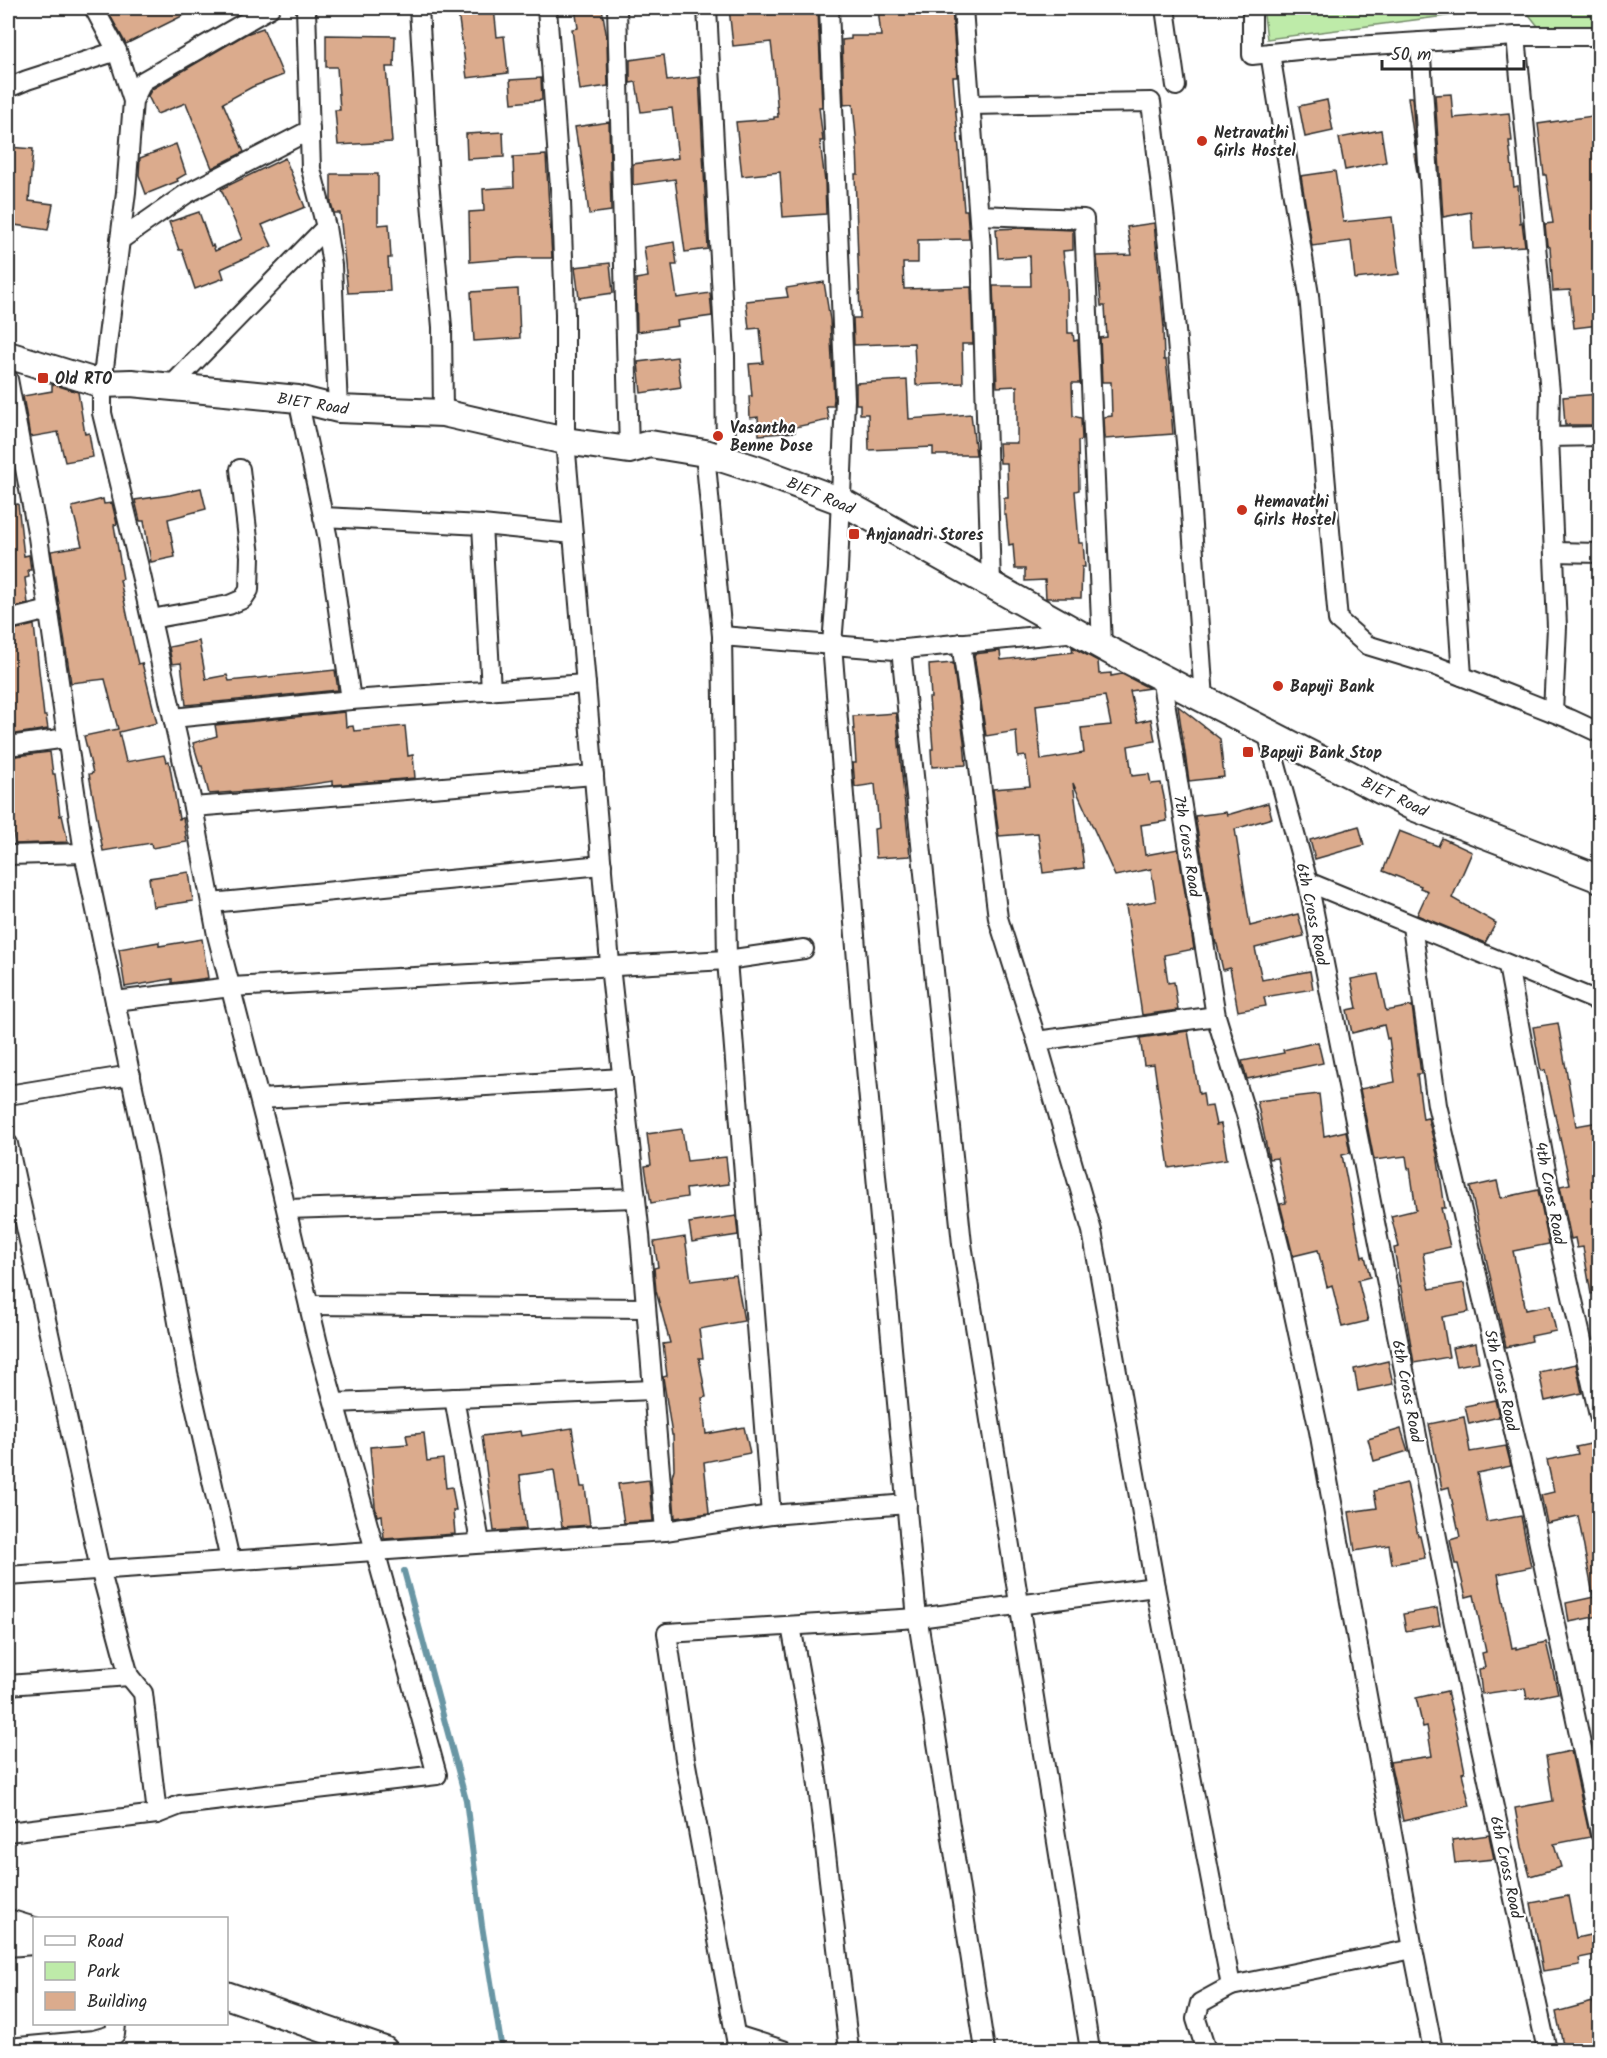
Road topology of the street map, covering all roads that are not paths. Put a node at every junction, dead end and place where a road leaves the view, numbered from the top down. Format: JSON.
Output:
{"nodes":[{"id":1,"x":93,"y":8,"type":"edge"},
{"id":2,"x":270,"y":8,"type":"edge"},
{"id":3,"x":306,"y":8,"type":"edge"},
{"id":4,"x":419,"y":8,"type":"edge"},
{"id":5,"x":547,"y":8,"type":"edge"},
{"id":6,"x":617,"y":8,"type":"edge"},
{"id":7,"x":707,"y":8,"type":"edge"},
{"id":8,"x":829,"y":8,"type":"edge"},
{"id":9,"x":963,"y":8,"type":"edge"},
{"id":10,"x":1166,"y":8,"type":"edge"},
{"id":11,"x":1252,"y":8,"type":"edge"},
{"id":12,"x":1516,"y":36,"type":"junction"},
{"id":13,"x":1599,"y":36,"type":"edge"},
{"id":14,"x":1420,"y":42,"type":"junction"},
{"id":15,"x":117,"y":51,"type":"junction"},
{"id":16,"x":1270,"y":53,"type":"junction"},
{"id":17,"x":1176,"y":86,"type":"dead end"},
{"id":18,"x":8,"y":88,"type":"edge"},
{"id":19,"x":133,"y":101,"type":"junction"},
{"id":20,"x":970,"y":105,"type":"junction"},
{"id":21,"x":310,"y":130,"type":"junction"},
{"id":22,"x":979,"y":215,"type":"junction"},
{"id":23,"x":326,"y":227,"type":"junction"},
{"id":24,"x":120,"y":240,"type":"junction"},
{"id":25,"x":8,"y":355,"type":"edge"},
{"id":26,"x":8,"y":379,"type":"edge"},
{"id":27,"x":102,"y":384,"type":"junction"},
{"id":28,"x":170,"y":387,"type":"junction"},
{"id":29,"x":298,"y":399,"type":"junction"},
{"id":30,"x":338,"y":408,"type":"junction"},
{"id":31,"x":443,"y":413,"type":"junction"},
{"id":32,"x":1599,"y":436,"type":"edge"},
{"id":33,"x":1549,"y":437,"type":"junction"},
{"id":34,"x":565,"y":441,"type":"junction"},
{"id":35,"x":629,"y":450,"type":"junction"},
{"id":36,"x":716,"y":456,"type":"junction"},
{"id":37,"x":240,"y":469,"type":"dead end"},
{"id":38,"x":841,"y":501,"type":"junction"},
{"id":39,"x":323,"y":517,"type":"junction"},
{"id":40,"x":482,"y":525,"type":"junction"},
{"id":41,"x":573,"y":534,"type":"junction"},
{"id":42,"x":1554,"y":552,"type":"junction"},
{"id":43,"x":1599,"y":553,"type":"edge"},
{"id":44,"x":991,"y":584,"type":"junction"},
{"id":45,"x":48,"y":610,"type":"junction"},
{"id":46,"x":151,"y":619,"type":"junction"},
{"id":47,"x":8,"y":620,"type":"edge"},
{"id":48,"x":1077,"y":632,"type":"junction"},
{"id":49,"x":722,"y":636,"type":"junction"},
{"id":50,"x":961,"y":643,"type":"junction"},
{"id":51,"x":832,"y":644,"type":"junction"},
{"id":52,"x":1102,"y":646,"type":"junction"},
{"id":53,"x":901,"y":649,"type":"junction"},
{"id":54,"x":1462,"y":676,"type":"junction"},
{"id":55,"x":1161,"y":677,"type":"junction"},
{"id":56,"x":586,"y":684,"type":"junction"},
{"id":57,"x":490,"y":691,"type":"junction"},
{"id":58,"x":1204,"y":699,"type":"junction"},
{"id":59,"x":351,"y":700,"type":"junction"},
{"id":60,"x":1553,"y":712,"type":"junction"},
{"id":61,"x":173,"y":718,"type":"junction"},
{"id":62,"x":1267,"y":732,"type":"junction"},
{"id":63,"x":1599,"y":733,"type":"edge"},
{"id":64,"x":67,"y":738,"type":"junction"},
{"id":65,"x":8,"y":746,"type":"edge"},
{"id":66,"x":594,"y":775,"type":"junction"},
{"id":67,"x":193,"y":807,"type":"junction"},
{"id":68,"x":84,"y":853,"type":"junction"},
{"id":69,"x":8,"y":855,"type":"edge"},
{"id":70,"x":602,"y":865,"type":"junction"},
{"id":71,"x":1599,"y":879,"type":"edge"},
{"id":72,"x":1308,"y":882,"type":"junction"},
{"id":73,"x":211,"y":903,"type":"junction"},
{"id":74,"x":1412,"y":926,"type":"junction"},
{"id":75,"x":804,"y":949,"type":"dead end"},
{"id":76,"x":727,"y":960,"type":"junction"},
{"id":77,"x":1508,"y":964,"type":"junction"},
{"id":78,"x":610,"y":965,"type":"junction"},
{"id":79,"x":231,"y":987,"type":"junction"},
{"id":80,"x":115,"y":1002,"type":"junction"},
{"id":81,"x":1599,"y":1002,"type":"edge"},
{"id":82,"x":1216,"y":1016,"type":"junction"},
{"id":83,"x":1037,"y":1041,"type":"junction"},
{"id":84,"x":130,"y":1075,"type":"junction"},
{"id":85,"x":622,"y":1078,"type":"junction"},
{"id":86,"x":8,"y":1095,"type":"edge"},
{"id":87,"x":260,"y":1099,"type":"junction"},
{"id":88,"x":8,"y":1144,"type":"edge"},
{"id":89,"x":636,"y":1198,"type":"junction"},
{"id":90,"x":287,"y":1209,"type":"junction"},
{"id":91,"x":309,"y":1305,"type":"junction"},
{"id":92,"x":646,"y":1308,"type":"junction"},
{"id":93,"x":653,"y":1390,"type":"junction"},
{"id":94,"x":454,"y":1398,"type":"junction"},
{"id":95,"x":335,"y":1403,"type":"junction"},
{"id":96,"x":1599,"y":1420,"type":"edge"},
{"id":97,"x":907,"y":1504,"type":"junction"},
{"id":98,"x":771,"y":1515,"type":"junction"},
{"id":99,"x":665,"y":1531,"type":"junction"},
{"id":100,"x":480,"y":1542,"type":"junction"},
{"id":101,"x":376,"y":1550,"type":"junction"},
{"id":102,"x":230,"y":1560,"type":"junction"},
{"id":103,"x":100,"y":1569,"type":"junction"},
{"id":104,"x":8,"y":1576,"type":"edge"},
{"id":105,"x":1155,"y":1587,"type":"junction"},
{"id":106,"x":1019,"y":1604,"type":"junction"},
{"id":107,"x":918,"y":1618,"type":"junction"},
{"id":108,"x":791,"y":1626,"type":"junction"},
{"id":109,"x":129,"y":1676,"type":"junction"},
{"id":110,"x":8,"y":1686,"type":"edge"},
{"id":111,"x":157,"y":1814,"type":"junction"},
{"id":112,"x":8,"y":1832,"type":"edge"},
{"id":113,"x":1599,"y":1833,"type":"edge"},
{"id":114,"x":8,"y":1923,"type":"edge"},
{"id":115,"x":33,"y":1931,"type":"edge"},
{"id":116,"x":33,"y":1945,"type":"edge"},
{"id":117,"x":8,"y":1947,"type":"edge"},
{"id":118,"x":1413,"y":1950,"type":"junction"},
{"id":119,"x":1231,"y":1986,"type":"junction"},
{"id":120,"x":228,"y":1996,"type":"edge"},
{"id":121,"x":116,"y":2025,"type":"edge"},
{"id":122,"x":737,"y":2043,"type":"edge"},
{"id":123,"x":8,"y":2049,"type":"edge"},
{"id":124,"x":384,"y":2050,"type":"edge"},
{"id":125,"x":783,"y":2050,"type":"edge"},
{"id":126,"x":849,"y":2050,"type":"edge"},
{"id":127,"x":985,"y":2050,"type":"edge"},
{"id":128,"x":1090,"y":2050,"type":"edge"},
{"id":129,"x":1206,"y":2050,"type":"edge"},
{"id":130,"x":1432,"y":2050,"type":"edge"},
{"id":131,"x":1547,"y":2050,"type":"edge"}],
"edges":[{"from":1,"to":15,"type":"street"},
{"from":2,"to":19,"type":"street"},
{"from":3,"to":21,"type":"street"},
{"from":4,"to":31,"type":"street"},
{"from":5,"to":34,"type":"street"},
{"from":6,"to":35,"type":"street"},
{"from":7,"to":36,"type":"street"},
{"from":8,"to":38,"type":"street"},
{"from":9,"to":20,"type":"street"},
{"from":10,"to":17,"type":"street"},
{"from":11,"to":16,"type":"street"},
{"from":12,"to":13,"type":"street"},
{"from":12,"to":14,"type":"street"},
{"from":12,"to":33,"type":"street"},
{"from":14,"to":16,"type":"street"},
{"from":14,"to":54,"type":"street"},
{"from":15,"to":18,"type":"street"},
{"from":15,"to":19,"type":"street"},
{"from":16,"to":54,"type":"street"},
{"from":19,"to":24,"type":"street"},
{"from":20,"to":22,"type":"street"},
{"from":20,"to":58,"type":"street"},
{"from":21,"to":23,"type":"street"},
{"from":21,"to":24,"type":"street"},
{"from":22,"to":44,"type":"street"},
{"from":22,"to":52,"type":"street"},
{"from":23,"to":28,"type":"street"},
{"from":23,"to":30,"type":"street"},
{"from":24,"to":27,"type":"street"},
{"from":25,"to":27,"type":"street","name":"BIET Road"},
{"from":26,"to":45,"type":"street"},
{"from":27,"to":28,"type":"street","name":"BIET Road"},
{"from":27,"to":46,"type":"street"},
{"from":28,"to":29,"type":"street","name":"BIET Road"},
{"from":29,"to":30,"type":"street","name":"BIET Road"},
{"from":29,"to":39,"type":"street"},
{"from":30,"to":31,"type":"street","name":"BIET Road"},
{"from":31,"to":34,"type":"street","name":"BIET Road"},
{"from":32,"to":33,"type":"street"},
{"from":33,"to":42,"type":"street"},
{"from":34,"to":35,"type":"street","name":"BIET Road"},
{"from":34,"to":41,"type":"street"},
{"from":35,"to":36,"type":"street","name":"BIET Road"},
{"from":36,"to":38,"type":"street","name":"BIET Road"},
{"from":36,"to":49,"type":"street"},
{"from":37,"to":46,"type":"street"},
{"from":38,"to":44,"type":"street","name":"BIET Road"},
{"from":38,"to":51,"type":"street"},
{"from":39,"to":40,"type":"street"},
{"from":39,"to":59,"type":"street"},
{"from":40,"to":41,"type":"street"},
{"from":40,"to":57,"type":"street"},
{"from":41,"to":56,"type":"street"},
{"from":42,"to":43,"type":"street"},
{"from":42,"to":60,"type":"street"},
{"from":44,"to":48,"type":"street","name":"BIET Road"},
{"from":45,"to":47,"type":"street"},
{"from":45,"to":64,"type":"street"},
{"from":46,"to":61,"type":"street"},
{"from":48,"to":50,"type":"street"},
{"from":48,"to":52,"type":"street","name":"BIET Road"},
{"from":49,"to":51,"type":"street"},
{"from":49,"to":76,"type":"street"},
{"from":50,"to":53,"type":"street"},
{"from":50,"to":83,"type":"street"},
{"from":51,"to":53,"type":"street"},
{"from":51,"to":97,"type":"street"},
{"from":52,"to":55,"type":"street","name":"BIET Road"},
{"from":53,"to":106,"type":"street"},
{"from":54,"to":60,"type":"street"},
{"from":55,"to":58,"type":"street","name":"BIET Road"},
{"from":55,"to":82,"type":"street","name":"7th Cross Road"},
{"from":56,"to":57,"type":"street"},
{"from":56,"to":66,"type":"street"},
{"from":57,"to":59,"type":"street"},
{"from":58,"to":62,"type":"street","name":"BIET Road"},
{"from":59,"to":61,"type":"street"},
{"from":60,"to":63,"type":"street"},
{"from":61,"to":67,"type":"street"},
{"from":62,"to":71,"type":"street","name":"BIET Road"},
{"from":62,"to":72,"type":"street","name":"6th Cross Road"},
{"from":64,"to":65,"type":"street"},
{"from":64,"to":68,"type":"street"},
{"from":66,"to":67,"type":"street"},
{"from":66,"to":70,"type":"street"},
{"from":67,"to":73,"type":"street"},
{"from":68,"to":69,"type":"street"},
{"from":68,"to":80,"type":"street"},
{"from":70,"to":73,"type":"street"},
{"from":70,"to":78,"type":"street"},
{"from":72,"to":74,"type":"street"},
{"from":72,"to":131,"type":"street","name":"6th Cross Road"},
{"from":73,"to":79,"type":"street"},
{"from":74,"to":77,"type":"street"},
{"from":74,"to":113,"type":"street","name":"5th Cross Road"},
{"from":75,"to":76,"type":"street"},
{"from":76,"to":78,"type":"street"},
{"from":76,"to":98,"type":"street"},
{"from":77,"to":81,"type":"street"},
{"from":77,"to":96,"type":"street","name":"4th Cross Road"},
{"from":78,"to":79,"type":"street"},
{"from":78,"to":85,"type":"street"},
{"from":79,"to":80,"type":"street"},
{"from":79,"to":87,"type":"street"},
{"from":80,"to":84,"type":"street"},
{"from":82,"to":83,"type":"street"},
{"from":82,"to":118,"type":"street","name":"7th Cross Road"},
{"from":83,"to":105,"type":"street"},
{"from":84,"to":86,"type":"street"},
{"from":84,"to":102,"type":"street"},
{"from":85,"to":87,"type":"street"},
{"from":85,"to":89,"type":"street"},
{"from":87,"to":90,"type":"street"},
{"from":88,"to":103,"type":"street"},
{"from":89,"to":90,"type":"street"},
{"from":89,"to":92,"type":"street"},
{"from":90,"to":91,"type":"street"},
{"from":91,"to":92,"type":"street"},
{"from":91,"to":95,"type":"street"},
{"from":92,"to":93,"type":"street"},
{"from":93,"to":94,"type":"street"},
{"from":93,"to":99,"type":"street"},
{"from":94,"to":95,"type":"street"},
{"from":94,"to":100,"type":"street"},
{"from":95,"to":101,"type":"street"},
{"from":97,"to":98,"type":"street"},
{"from":97,"to":107,"type":"street"},
{"from":98,"to":99,"type":"street"},
{"from":99,"to":100,"type":"street"},
{"from":100,"to":101,"type":"street"},
{"from":101,"to":102,"type":"street"},
{"from":101,"to":111,"type":"street"},
{"from":102,"to":103,"type":"street"},
{"from":103,"to":104,"type":"street"},
{"from":103,"to":109,"type":"street"},
{"from":105,"to":106,"type":"street"},
{"from":105,"to":119,"type":"street"},
{"from":106,"to":107,"type":"street"},
{"from":106,"to":128,"type":"street"},
{"from":107,"to":108,"type":"street"},
{"from":107,"to":127,"type":"street"},
{"from":108,"to":122,"type":"street"},
{"from":108,"to":126,"type":"street"},
{"from":109,"to":110,"type":"street"},
{"from":109,"to":111,"type":"street"},
{"from":111,"to":112,"type":"street"},
{"from":114,"to":115,"type":"street"},
{"from":116,"to":117,"type":"street"},
{"from":118,"to":119,"type":"street"},
{"from":118,"to":130,"type":"street"},
{"from":119,"to":129,"type":"street"},
{"from":120,"to":124,"type":"street"},
{"from":121,"to":123,"type":"street"},
{"from":122,"to":125,"type":"street"}]}
